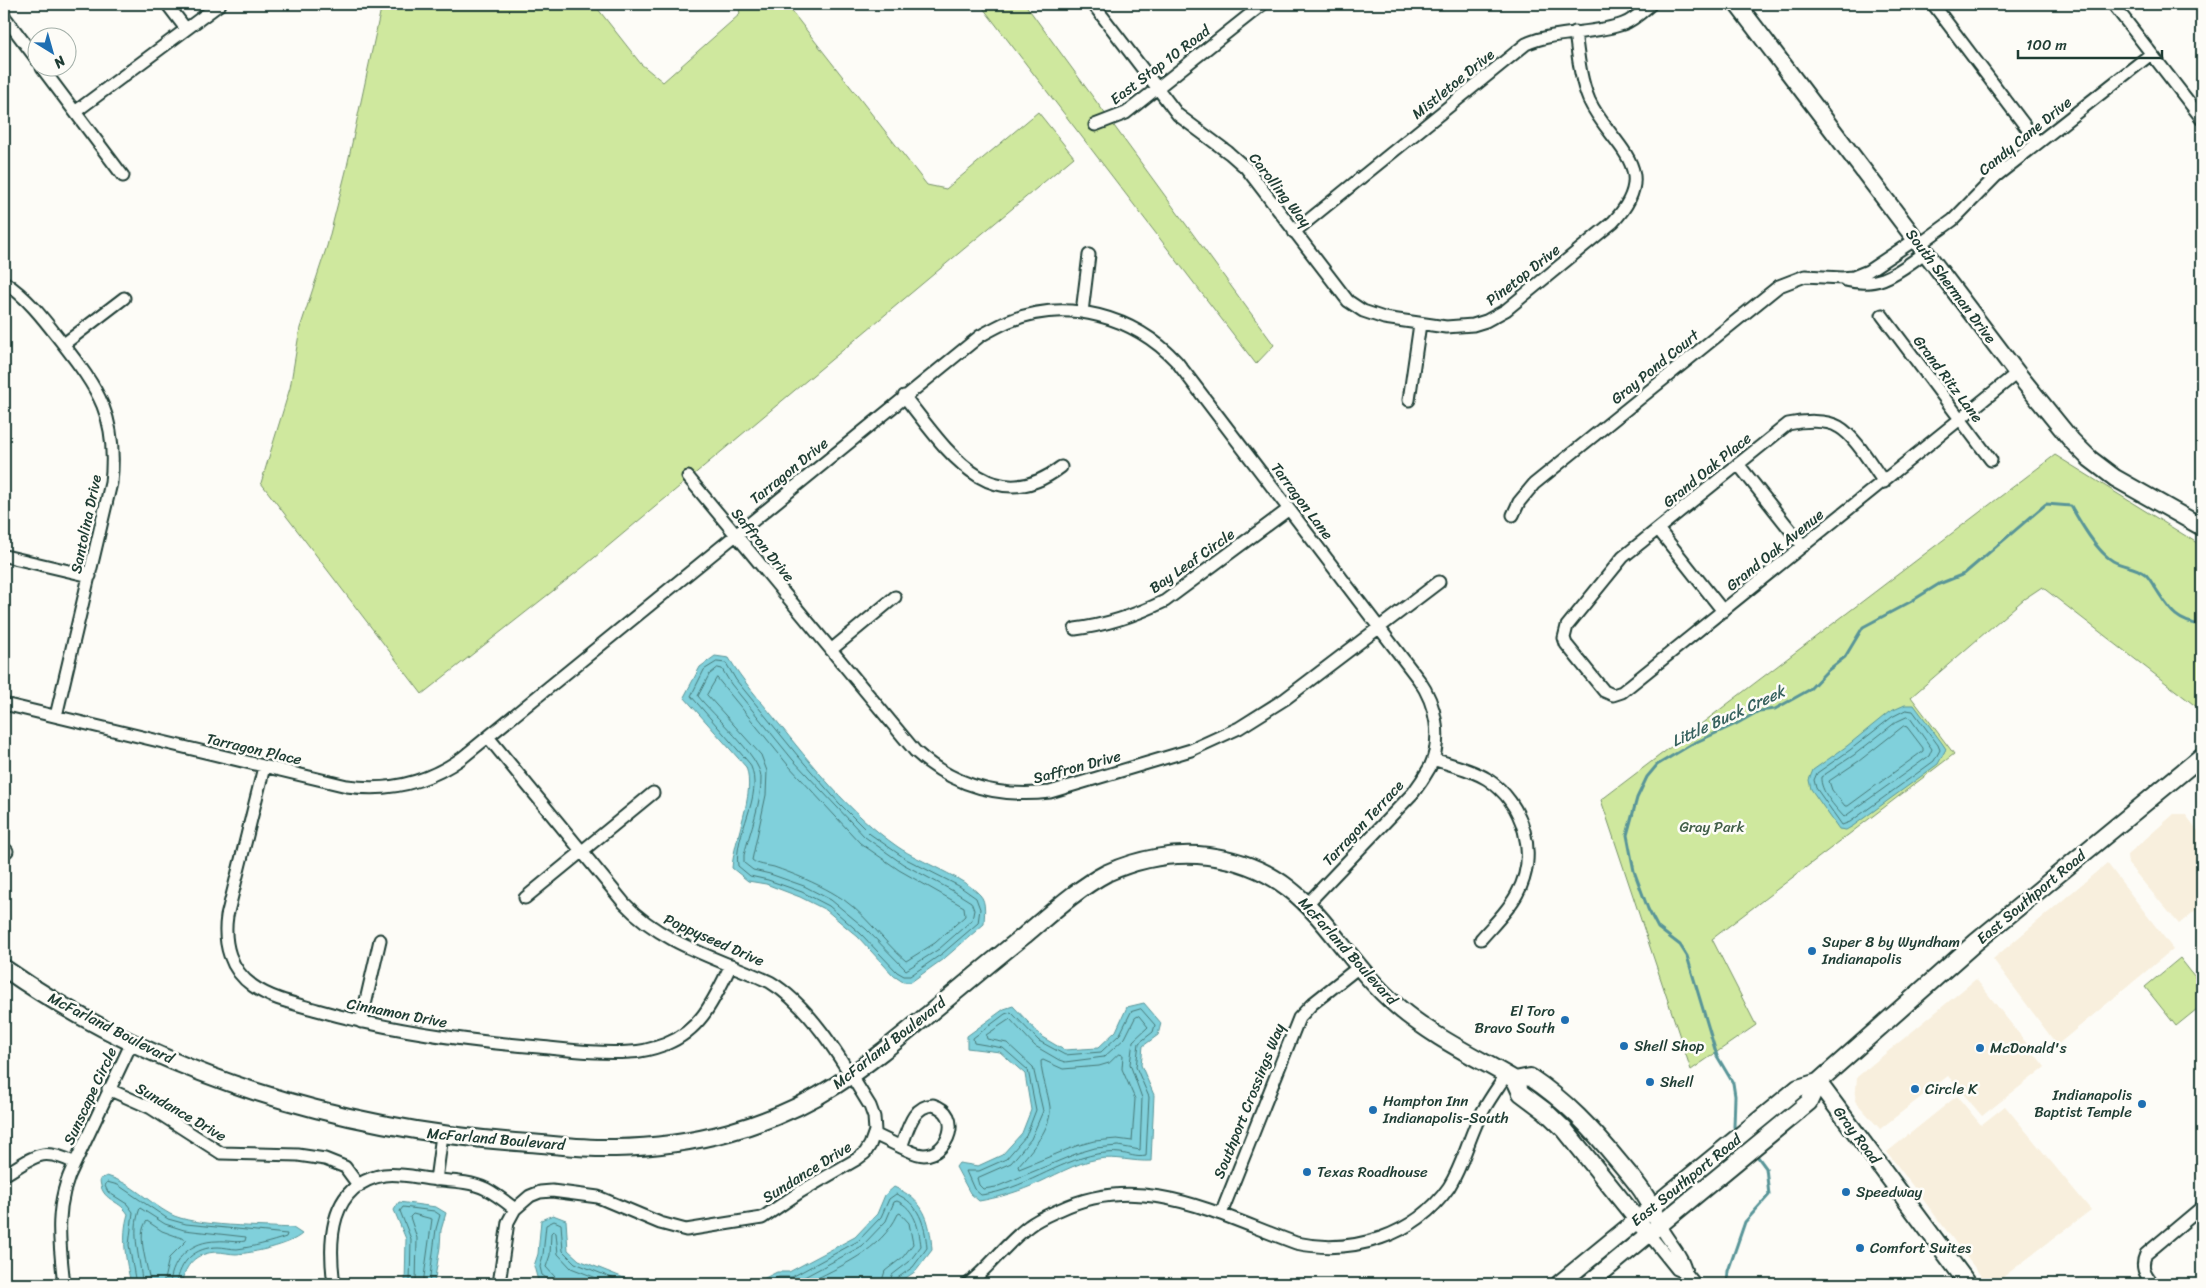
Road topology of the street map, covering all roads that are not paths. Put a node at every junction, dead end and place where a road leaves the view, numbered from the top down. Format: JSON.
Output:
{"nodes":[{"id":1,"x":167,"y":4,"type":"edge"},
{"id":2,"x":220,"y":4,"type":"edge"},
{"id":3,"x":1093,"y":4,"type":"edge"},
{"id":4,"x":1263,"y":4,"type":"edge"},
{"id":5,"x":1651,"y":4,"type":"edge"},
{"id":6,"x":1737,"y":4,"type":"edge"},
{"id":7,"x":1933,"y":4,"type":"edge"},
{"id":8,"x":2113,"y":4,"type":"edge"},
{"id":9,"x":4,"y":16,"type":"edge"},
{"id":10,"x":186,"y":29,"type":"junction"},
{"id":11,"x":1575,"y":32,"type":"junction"},
{"id":12,"x":28,"y":48,"type":"edge"},
{"id":13,"x":2151,"y":54,"type":"junction"},
{"id":14,"x":50,"y":78,"type":"edge"},
{"id":15,"x":1157,"y":89,"type":"junction"},
{"id":16,"x":75,"y":112,"type":"junction"},
{"id":17,"x":2202,"y":119,"type":"edge"},
{"id":18,"x":1095,"y":125,"type":"dead end"},
{"id":19,"x":2038,"y":143,"type":"junction"},
{"id":20,"x":123,"y":176,"type":"dead end"},
{"id":21,"x":1294,"y":232,"type":"junction"},
{"id":22,"x":1921,"y":245,"type":"junction"},
{"id":23,"x":1089,"y":255,"type":"dead end"},
{"id":24,"x":1836,"y":278,"type":"junction"},
{"id":25,"x":4,"y":282,"type":"edge"},
{"id":26,"x":124,"y":298,"type":"dead end"},
{"id":27,"x":1082,"y":312,"type":"junction"},
{"id":28,"x":1882,"y":315,"type":"dead end"},
{"id":29,"x":1420,"y":324,"type":"junction"},
{"id":30,"x":64,"y":344,"type":"junction"},
{"id":31,"x":2018,"y":373,"type":"junction"},
{"id":32,"x":904,"y":396,"type":"junction"},
{"id":33,"x":1409,"y":400,"type":"dead end"},
{"id":34,"x":1960,"y":421,"type":"junction"},
{"id":35,"x":1991,"y":460,"type":"dead end"},
{"id":36,"x":1738,"y":464,"type":"junction"},
{"id":37,"x":1061,"y":467,"type":"dead end"},
{"id":38,"x":688,"y":477,"type":"dead end"},
{"id":39,"x":1884,"y":482,"type":"junction"},
{"id":40,"x":1289,"y":509,"type":"junction"},
{"id":41,"x":1513,"y":515,"type":"dead end"},
{"id":42,"x":2202,"y":527,"type":"edge"},
{"id":43,"x":1658,"y":529,"type":"junction"},
{"id":44,"x":736,"y":534,"type":"junction"},
{"id":45,"x":1803,"y":546,"type":"junction"},
{"id":46,"x":5,"y":556,"type":"dead end"},
{"id":47,"x":90,"y":576,"type":"junction"},
{"id":48,"x":1439,"y":582,"type":"dead end"},
{"id":49,"x":895,"y":597,"type":"dead end"},
{"id":50,"x":1723,"y":611,"type":"junction"},
{"id":51,"x":1379,"y":628,"type":"junction"},
{"id":52,"x":1075,"y":629,"type":"dead end"},
{"id":53,"x":1565,"y":632,"type":"joint"},
{"id":54,"x":831,"y":650,"type":"junction"},
{"id":55,"x":4,"y":704,"type":"edge"},
{"id":56,"x":56,"y":716,"type":"junction"},
{"id":57,"x":488,"y":737,"type":"junction"},
{"id":58,"x":2202,"y":756,"type":"edge"},
{"id":59,"x":1433,"y":759,"type":"junction"},
{"id":60,"x":264,"y":766,"type":"junction"},
{"id":61,"x":653,"y":793,"type":"dead end"},
{"id":62,"x":582,"y":852,"type":"junction"},
{"id":63,"x":525,"y":898,"type":"dead end"},
{"id":64,"x":1307,"y":904,"type":"junction"},
{"id":65,"x":1481,"y":939,"type":"dead end"},
{"id":66,"x":380,"y":940,"type":"dead end"},
{"id":67,"x":731,"y":964,"type":"junction"},
{"id":68,"x":1360,"y":966,"type":"junction"},
{"id":69,"x":4,"y":968,"type":"edge"},
{"id":70,"x":361,"y":1022,"type":"junction"},
{"id":71,"x":132,"y":1042,"type":"junction"},
{"id":72,"x":850,"y":1076,"type":"junction"},
{"id":73,"x":1511,"y":1077,"type":"junction"},
{"id":74,"x":1818,"y":1082,"type":"junction"},
{"id":75,"x":108,"y":1089,"type":"junction"},
{"id":76,"x":442,"y":1134,"type":"junction"},
{"id":77,"x":874,"y":1134,"type":"junction"},
{"id":78,"x":901,"y":1147,"type":"junction"},
{"id":79,"x":75,"y":1163,"type":"junction"},
{"id":80,"x":4,"y":1175,"type":"edge"},
{"id":81,"x":436,"y":1180,"type":"junction"},
{"id":82,"x":359,"y":1186,"type":"junction"},
{"id":83,"x":2202,"y":1207,"type":"edge"},
{"id":84,"x":515,"y":1209,"type":"junction"},
{"id":85,"x":1221,"y":1214,"type":"junction"},
{"id":86,"x":1649,"y":1222,"type":"junction"},
{"id":87,"x":1690,"y":1278,"type":"edge"},
{"id":88,"x":64,"y":1284,"type":"edge"},
{"id":89,"x":334,"y":1284,"type":"edge"},
{"id":90,"x":499,"y":1284,"type":"edge"},
{"id":91,"x":968,"y":1284,"type":"edge"},
{"id":92,"x":1559,"y":1284,"type":"edge"},
{"id":93,"x":1588,"y":1284,"type":"edge"},
{"id":94,"x":1680,"y":1284,"type":"edge"},
{"id":95,"x":1968,"y":1284,"type":"edge"},
{"id":96,"x":2153,"y":1284,"type":"edge"}],
"edges":[{"from":1,"to":10,"type":"street"},
{"from":2,"to":10,"type":"street"},
{"from":3,"to":15,"type":"street","name":"Carolling Way"},
{"from":4,"to":15,"type":"street","name":"East Stop 10 Road"},
{"from":5,"to":11,"type":"street","name":"Mistletoe Drive"},
{"from":6,"to":22,"type":"street","name":"South Sherman Drive"},
{"from":7,"to":19,"type":"street"},
{"from":8,"to":13,"type":"street"},
{"from":9,"to":12,"type":"street"},
{"from":10,"to":16,"type":"street"},
{"from":11,"to":21,"type":"street","name":"Mistletoe Drive"},
{"from":11,"to":29,"type":"street","name":"Pinetop Drive"},
{"from":13,"to":17,"type":"street"},
{"from":13,"to":19,"type":"street","name":"Candy Cane Drive"},
{"from":14,"to":16,"type":"street"},
{"from":15,"to":18,"type":"street","name":"East Stop 10 Road"},
{"from":15,"to":21,"type":"street","name":"Carolling Way"},
{"from":16,"to":20,"type":"street"},
{"from":19,"to":22,"type":"street","name":"Candy Cane Drive"},
{"from":21,"to":29,"type":"street","name":"Carolling Way"},
{"from":22,"to":24,"type":"street","name":"Gray Pond Court"},
{"from":22,"to":24,"type":"street","name":"Gray Pond Court"},
{"from":22,"to":31,"type":"street","name":"South Sherman Drive"},
{"from":23,"to":27,"type":"street"},
{"from":24,"to":41,"type":"street","name":"Gray Pond Court"},
{"from":25,"to":30,"type":"street","name":"Santolina Drive"},
{"from":26,"to":30,"type":"street"},
{"from":27,"to":32,"type":"street","name":"Tarragon Drive"},
{"from":27,"to":40,"type":"street","name":"Tarragon Lane"},
{"from":28,"to":34,"type":"street","name":"Grand Ritz Lane"},
{"from":29,"to":33,"type":"street"},
{"from":30,"to":47,"type":"street","name":"Santolina Drive"},
{"from":31,"to":34,"type":"street","name":"Grand Oak Avenue"},
{"from":31,"to":42,"type":"street","name":"South Sherman Drive"},
{"from":32,"to":37,"type":"street"},
{"from":32,"to":44,"type":"street","name":"Tarragon Drive"},
{"from":34,"to":35,"type":"street","name":"Grand Ritz Lane"},
{"from":34,"to":39,"type":"street","name":"Grand Oak Avenue"},
{"from":36,"to":39,"type":"street","name":"Grand Oak Place"},
{"from":36,"to":43,"type":"street","name":"Grand Oak Place"},
{"from":36,"to":45,"type":"street"},
{"from":38,"to":44,"type":"street","name":"Saffron Drive"},
{"from":39,"to":45,"type":"street","name":"Grand Oak Avenue"},
{"from":40,"to":51,"type":"street","name":"Tarragon Lane"},
{"from":40,"to":52,"type":"street","name":"Bay Leaf Circle"},
{"from":43,"to":50,"type":"street"},
{"from":43,"to":53,"type":"street","name":"Grand Oak Place"},
{"from":44,"to":54,"type":"street","name":"Saffron Drive"},
{"from":44,"to":57,"type":"street","name":"Tarragon Drive"},
{"from":45,"to":50,"type":"street","name":"Grand Oak Avenue"},
{"from":46,"to":47,"type":"street"},
{"from":47,"to":56,"type":"street","name":"Santolina Drive"},
{"from":48,"to":51,"type":"street","name":"Saffron Drive"},
{"from":49,"to":54,"type":"street"},
{"from":50,"to":53,"type":"street","name":"Grand Oak Avenue"},
{"from":51,"to":54,"type":"street","name":"Saffron Drive"},
{"from":51,"to":59,"type":"street","name":"Tarragon Lane"},
{"from":55,"to":56,"type":"street","name":"Tarragon Place"},
{"from":56,"to":60,"type":"street","name":"Tarragon Place"},
{"from":57,"to":60,"type":"street","name":"Tarragon Place"},
{"from":57,"to":62,"type":"street","name":"Poppyseed Drive"},
{"from":58,"to":74,"type":"street","name":"East Southport Road"},
{"from":59,"to":64,"type":"street","name":"Tarragon Terrace"},
{"from":59,"to":65,"type":"street"},
{"from":60,"to":70,"type":"street","name":"Cinnamon Drive"},
{"from":61,"to":62,"type":"street"},
{"from":62,"to":63,"type":"street"},
{"from":62,"to":67,"type":"street","name":"Poppyseed Drive"},
{"from":64,"to":68,"type":"street","name":"McFarland Boulevard"},
{"from":64,"to":72,"type":"street","name":"McFarland Boulevard"},
{"from":66,"to":70,"type":"street"},
{"from":67,"to":70,"type":"street","name":"Cinnamon Drive"},
{"from":67,"to":72,"type":"street","name":"Poppyseed Drive"},
{"from":68,"to":73,"type":"street","name":"McFarland Boulevard"},
{"from":68,"to":85,"type":"street","name":"Southport Crossings Way"},
{"from":69,"to":71,"type":"street","name":"McFarland Boulevard"},
{"from":71,"to":75,"type":"street","name":"Sunscape Circle"},
{"from":71,"to":76,"type":"street","name":"McFarland Boulevard"},
{"from":72,"to":76,"type":"street","name":"McFarland Boulevard"},
{"from":72,"to":77,"type":"street"},
{"from":73,"to":85,"type":"street"},
{"from":73,"to":86,"type":"street","name":"McFarland Boulevard"},
{"from":73,"to":86,"type":"street","name":"McFarland Boulevard"},
{"from":74,"to":86,"type":"street","name":"East Southport Road"},
{"from":74,"to":86,"type":"street","name":"East Southport Road"},
{"from":74,"to":95,"type":"street","name":"Gray Road"},
{"from":75,"to":79,"type":"street","name":"Sunscape Circle"},
{"from":75,"to":82,"type":"street","name":"Sundance Drive"},
{"from":76,"to":81,"type":"street"},
{"from":77,"to":78,"type":"street"},
{"from":77,"to":84,"type":"street","name":"Sundance Drive"},
{"from":78,"to":78,"type":"street"},
{"from":79,"to":80,"type":"street","name":"Sunscape Circle"},
{"from":79,"to":88,"type":"street","name":"Sunscape Circle"},
{"from":81,"to":82,"type":"street"},
{"from":81,"to":84,"type":"street"},
{"from":82,"to":89,"type":"street"},
{"from":83,"to":96,"type":"street"},
{"from":84,"to":90,"type":"street"},
{"from":85,"to":91,"type":"street"},
{"from":86,"to":87,"type":"street"},
{"from":86,"to":92,"type":"street","name":"East Southport Road"},
{"from":86,"to":93,"type":"street","name":"East Southport Road"},
{"from":87,"to":94,"type":"street"}]}
